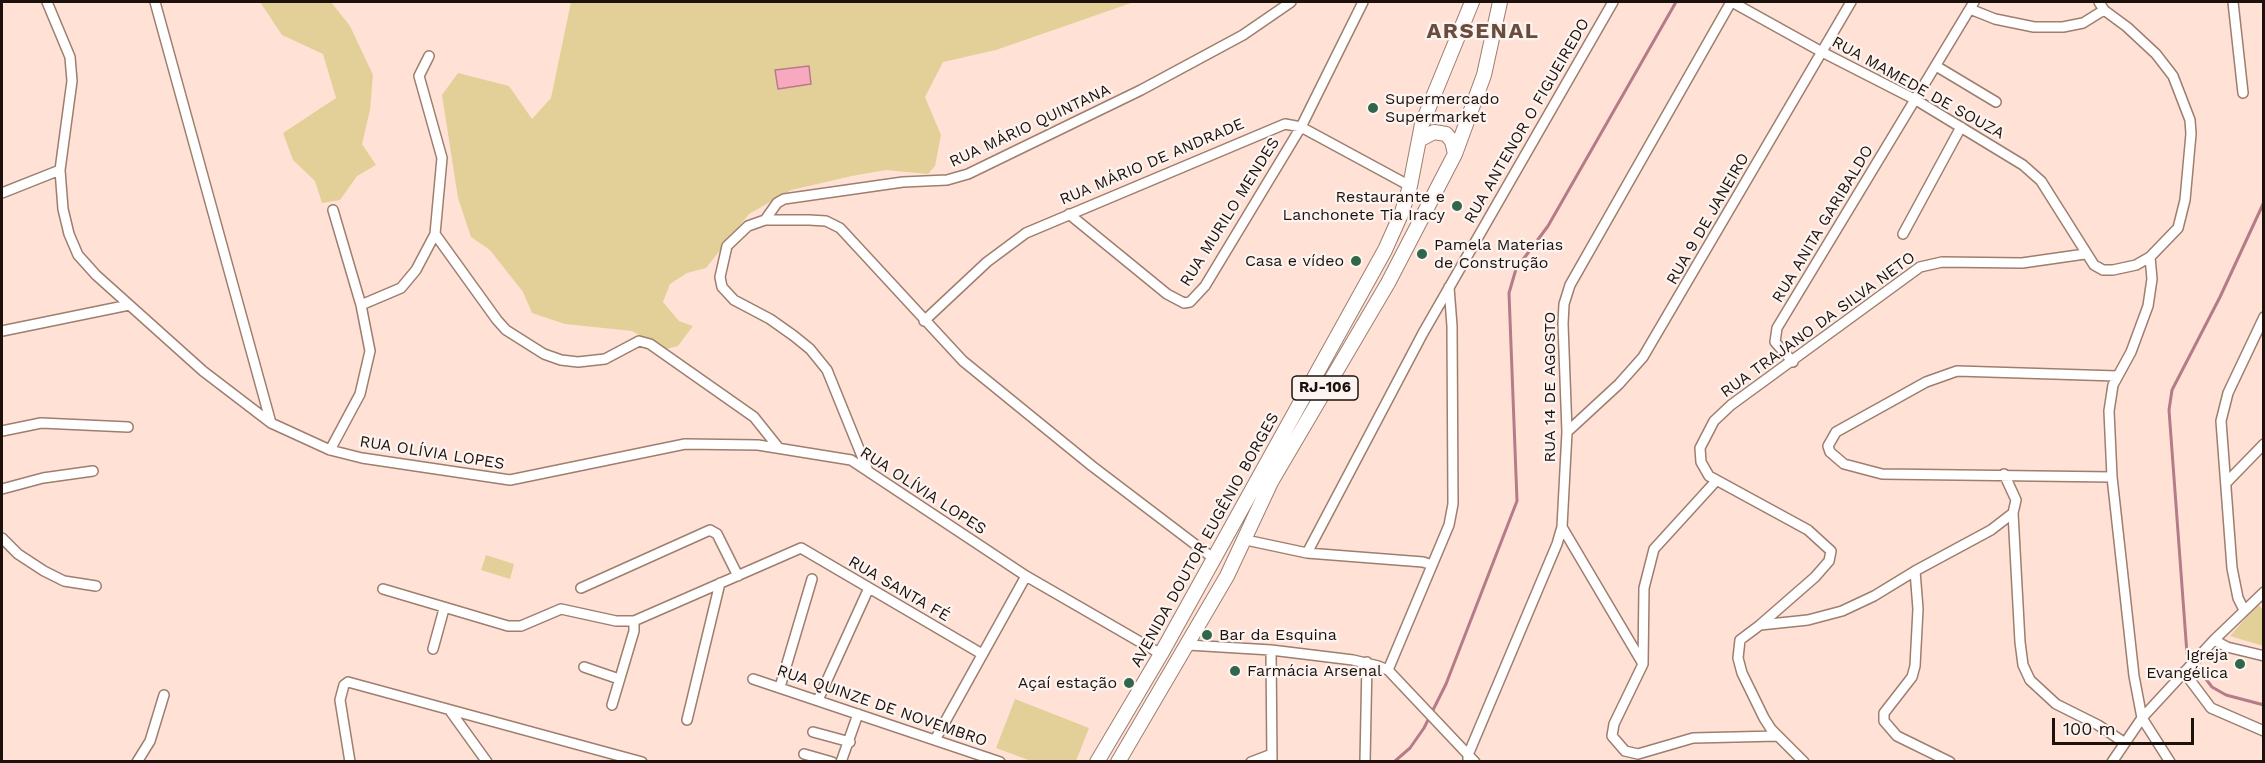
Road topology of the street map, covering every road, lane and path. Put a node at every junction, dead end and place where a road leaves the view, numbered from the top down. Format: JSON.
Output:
{"nodes":[{"id":1,"x":47,"y":2,"type":"edge"},
{"id":2,"x":154,"y":2,"type":"edge"},
{"id":3,"x":1292,"y":2,"type":"edge"},
{"id":4,"x":1363,"y":2,"type":"edge"},
{"id":5,"x":1473,"y":2,"type":"edge"},
{"id":6,"x":1500,"y":2,"type":"edge"},
{"id":7,"x":1613,"y":2,"type":"edge"},
{"id":8,"x":1732,"y":2,"type":"edge"},
{"id":9,"x":1851,"y":2,"type":"edge"},
{"id":10,"x":2233,"y":2,"type":"edge"},
{"id":11,"x":1972,"y":5,"type":"edge"},
{"id":12,"x":2101,"y":6,"type":"edge"},
{"id":13,"x":1822,"y":52,"type":"junction"},
{"id":14,"x":429,"y":56,"type":"dead end"},
{"id":15,"x":1936,"y":66,"type":"junction"},
{"id":16,"x":2243,"y":93,"type":"dead end"},
{"id":17,"x":1916,"y":100,"type":"junction"},
{"id":18,"x":1996,"y":102,"type":"dead end"},
{"id":19,"x":1301,"y":127,"type":"junction"},
{"id":20,"x":1961,"y":127,"type":"junction"},
{"id":21,"x":1419,"y":140,"type":"junction"},
{"id":22,"x":1455,"y":154,"type":"junction"},
{"id":23,"x":60,"y":170,"type":"junction"},
{"id":24,"x":1410,"y":186,"type":"junction"},
{"id":25,"x":2,"y":194,"type":"edge"},
{"id":26,"x":333,"y":210,"type":"dead end"},
{"id":27,"x":1069,"y":214,"type":"junction"},
{"id":28,"x":765,"y":220,"type":"junction"},
{"id":29,"x":435,"y":234,"type":"junction"},
{"id":30,"x":1903,"y":234,"type":"dead end"},
{"id":31,"x":2085,"y":254,"type":"junction"},
{"id":32,"x":2150,"y":258,"type":"junction"},
{"id":33,"x":1449,"y":287,"type":"junction"},
{"id":34,"x":129,"y":304,"type":"junction"},
{"id":35,"x":362,"y":305,"type":"junction"},
{"id":36,"x":2264,"y":316,"type":"edge"},
{"id":37,"x":924,"y":321,"type":"junction"},
{"id":38,"x":2,"y":331,"type":"edge"},
{"id":39,"x":1793,"y":362,"type":"junction"},
{"id":40,"x":2117,"y":376,"type":"junction"},
{"id":41,"x":271,"y":423,"type":"junction"},
{"id":42,"x":128,"y":427,"type":"dead end"},
{"id":43,"x":2,"y":431,"type":"edge"},
{"id":44,"x":1567,"y":432,"type":"junction"},
{"id":45,"x":2264,"y":444,"type":"edge"},
{"id":46,"x":778,"y":447,"type":"junction"},
{"id":47,"x":330,"y":450,"type":"junction"},
{"id":48,"x":93,"y":471,"type":"dead end"},
{"id":49,"x":868,"y":471,"type":"junction"},
{"id":50,"x":2004,"y":474,"type":"junction"},
{"id":51,"x":2112,"y":477,"type":"junction"},
{"id":52,"x":1716,"y":481,"type":"junction"},
{"id":53,"x":2227,"y":482,"type":"junction"},
{"id":54,"x":2,"y":489,"type":"edge"},
{"id":55,"x":2013,"y":513,"type":"junction"},
{"id":56,"x":1562,"y":527,"type":"junction"},
{"id":57,"x":2,"y":538,"type":"edge"},
{"id":58,"x":1246,"y":540,"type":"junction"},
{"id":59,"x":1307,"y":553,"type":"junction"},
{"id":60,"x":1213,"y":558,"type":"junction"},
{"id":61,"x":1432,"y":565,"type":"junction"},
{"id":62,"x":1915,"y":571,"type":"junction"},
{"id":63,"x":738,"y":576,"type":"junction"},
{"id":64,"x":1026,"y":576,"type":"junction"},
{"id":65,"x":812,"y":579,"type":"dead end"},
{"id":66,"x":720,"y":583,"type":"junction"},
{"id":67,"x":96,"y":586,"type":"dead end"},
{"id":68,"x":581,"y":588,"type":"dead end"},
{"id":69,"x":383,"y":590,"type":"dead end"},
{"id":70,"x":868,"y":590,"type":"junction"},
{"id":71,"x":2262,"y":597,"type":"edge"},
{"id":72,"x":444,"y":609,"type":"junction"},
{"id":73,"x":2244,"y":610,"type":"junction"},
{"id":74,"x":634,"y":621,"type":"junction"},
{"id":75,"x":1760,"y":625,"type":"junction"},
{"id":76,"x":2214,"y":640,"type":"junction"},
{"id":77,"x":1188,"y":645,"type":"junction"},
{"id":78,"x":433,"y":649,"type":"dead end"},
{"id":79,"x":1271,"y":650,"type":"junction"},
{"id":80,"x":982,"y":654,"type":"junction"},
{"id":81,"x":1161,"y":654,"type":"junction"},
{"id":82,"x":2264,"y":656,"type":"edge"},
{"id":83,"x":1367,"y":663,"type":"junction"},
{"id":84,"x":1642,"y":664,"type":"junction"},
{"id":85,"x":584,"y":667,"type":"dead end"},
{"id":86,"x":1388,"y":670,"type":"junction"},
{"id":87,"x":2184,"y":672,"type":"junction"},
{"id":88,"x":619,"y":679,"type":"junction"},
{"id":89,"x":753,"y":679,"type":"dead end"},
{"id":90,"x":780,"y":687,"type":"junction"},
{"id":91,"x":164,"y":695,"type":"dead end"},
{"id":92,"x":818,"y":700,"type":"junction"},
{"id":93,"x":612,"y":705,"type":"dead end"},
{"id":94,"x":451,"y":712,"type":"junction"},
{"id":95,"x":858,"y":714,"type":"junction"},
{"id":96,"x":2142,"y":718,"type":"junction"},
{"id":97,"x":687,"y":720,"type":"dead end"},
{"id":98,"x":2264,"y":731,"type":"edge"},
{"id":99,"x":813,"y":732,"type":"dead end"},
{"id":100,"x":1778,"y":736,"type":"junction"},
{"id":101,"x":936,"y":738,"type":"junction"},
{"id":102,"x":850,"y":742,"type":"junction"},
{"id":103,"x":2125,"y":743,"type":"junction"},
{"id":104,"x":804,"y":754,"type":"dead end"},
{"id":105,"x":1272,"y":758,"type":"edge"},
{"id":106,"x":1470,"y":759,"type":"edge"},
{"id":107,"x":136,"y":762,"type":"edge"},
{"id":108,"x":350,"y":762,"type":"edge"},
{"id":109,"x":487,"y":762,"type":"edge"},
{"id":110,"x":642,"y":762,"type":"edge"},
{"id":111,"x":832,"y":762,"type":"edge"},
{"id":112,"x":841,"y":762,"type":"edge"},
{"id":113,"x":1000,"y":762,"type":"edge"},
{"id":114,"x":1097,"y":762,"type":"edge"},
{"id":115,"x":1118,"y":762,"type":"edge"},
{"id":116,"x":1251,"y":762,"type":"edge"},
{"id":117,"x":1365,"y":762,"type":"edge"},
{"id":118,"x":1804,"y":762,"type":"edge"},
{"id":119,"x":1950,"y":762,"type":"edge"},
{"id":120,"x":2112,"y":762,"type":"edge"},
{"id":121,"x":2170,"y":762,"type":"edge"}],
"edges":[{"from":1,"to":23,"type":"street","name":"RUA OLÍVIA LOPES"},
{"from":2,"to":41,"type":"street"},
{"from":3,"to":28,"type":"street","name":"RUA MÁRIO QUINTANA"},
{"from":4,"to":19,"type":"street","name":"RUA MURILO MENDES"},
{"from":5,"to":21,"type":"highway","name":"AVENIDA DOUTOR EUGÊNIO BORGES","number":"RJ-106"},
{"from":6,"to":22,"type":"highway","name":"AVENIDA DOUTOR EUGÊNIO BORGES","number":"RJ-106"},
{"from":7,"to":33,"type":"street","name":"RUA ANTENOR O FIGUEIREDO"},
{"from":8,"to":13,"type":"street","name":"RUA MAMEDE DE SOUZA"},
{"from":8,"to":44,"type":"street","name":"RUA 14 DE AGOSTO"},
{"from":9,"to":13,"type":"street","name":"RUA 9 DE JANEIRO"},
{"from":10,"to":16,"type":"street"},
{"from":11,"to":12,"type":"street"},
{"from":11,"to":15,"type":"street"},
{"from":12,"to":32,"type":"street"},
{"from":13,"to":17,"type":"street","name":"RUA MAMEDE DE SOUZA"},
{"from":13,"to":44,"type":"street","name":"RUA 9 DE JANEIRO"},
{"from":14,"to":29,"type":"street"},
{"from":15,"to":17,"type":"street"},
{"from":15,"to":18,"type":"street"},
{"from":17,"to":20,"type":"street","name":"RUA MAMEDE DE SOUZA"},
{"from":17,"to":39,"type":"street","name":"RUA ANITA GARIBALDO"},
{"from":19,"to":24,"type":"street"},
{"from":19,"to":27,"type":"street","name":"RUA MÁRIO DE ANDRADE"},
{"from":19,"to":27,"type":"street","name":"RUA MURILO MENDES"},
{"from":20,"to":30,"type":"street"},
{"from":20,"to":31,"type":"street","name":"RUA MAMEDE DE SOUZA"},
{"from":21,"to":22,"type":"highway"},
{"from":21,"to":24,"type":"highway","name":"AVENIDA DOUTOR EUGÊNIO BORGES","number":"RJ-106"},
{"from":22,"to":58,"type":"highway","name":"AVENIDA DOUTOR EUGÊNIO BORGES","number":"RJ-106"},
{"from":23,"to":25,"type":"street"},
{"from":23,"to":34,"type":"street","name":"RUA OLÍVIA LOPES"},
{"from":24,"to":60,"type":"highway","name":"AVENIDA DOUTOR EUGÊNIO BORGES","number":"RJ-106"},
{"from":26,"to":35,"type":"street"},
{"from":27,"to":37,"type":"street","name":"RUA MÁRIO DE ANDRADE"},
{"from":28,"to":37,"type":"street"},
{"from":28,"to":49,"type":"street"},
{"from":29,"to":35,"type":"street"},
{"from":29,"to":46,"type":"street"},
{"from":31,"to":32,"type":"street","name":"RUA MAMEDE DE SOUZA"},
{"from":31,"to":39,"type":"street","name":"RUA TRAJANO DA SILVA NETO"},
{"from":32,"to":40,"type":"street"},
{"from":33,"to":59,"type":"street","name":"RUA ANTENOR O FIGUEIREDO"},
{"from":33,"to":61,"type":"street"},
{"from":34,"to":38,"type":"street"},
{"from":34,"to":41,"type":"street","name":"RUA OLÍVIA LOPES"},
{"from":35,"to":47,"type":"street"},
{"from":36,"to":53,"type":"street"},
{"from":37,"to":60,"type":"street"},
{"from":39,"to":52,"type":"street","name":"RUA TRAJANO DA SILVA NETO"},
{"from":40,"to":50,"type":"street"},
{"from":40,"to":51,"type":"street"},
{"from":41,"to":47,"type":"street","name":"RUA OLÍVIA LOPES"},
{"from":42,"to":43,"type":"street"},
{"from":44,"to":56,"type":"street","name":"RUA 14 DE AGOSTO"},
{"from":45,"to":53,"type":"street"},
{"from":46,"to":47,"type":"street","name":"RUA OLÍVIA LOPES"},
{"from":46,"to":49,"type":"street","name":"RUA OLÍVIA LOPES"},
{"from":48,"to":54,"type":"street"},
{"from":49,"to":64,"type":"street","name":"RUA OLÍVIA LOPES"},
{"from":50,"to":51,"type":"street"},
{"from":50,"to":55,"type":"street"},
{"from":51,"to":96,"type":"street"},
{"from":52,"to":75,"type":"street"},
{"from":52,"to":84,"type":"street"},
{"from":53,"to":73,"type":"street"},
{"from":55,"to":62,"type":"street"},
{"from":55,"to":103,"type":"street"},
{"from":56,"to":84,"type":"street"},
{"from":56,"to":106,"type":"street","name":"RUA 14 DE AGOSTO"},
{"from":57,"to":67,"type":"street"},
{"from":58,"to":59,"type":"street"},
{"from":58,"to":77,"type":"highway","name":"AVENIDA DOUTOR EUGÊNIO BORGES","number":"RJ-106"},
{"from":59,"to":61,"type":"street"},
{"from":60,"to":81,"type":"highway","name":"AVENIDA DOUTOR EUGÊNIO BORGES","number":"RJ-106"},
{"from":61,"to":86,"type":"street"},
{"from":62,"to":75,"type":"street"},
{"from":62,"to":119,"type":"street"},
{"from":63,"to":66,"type":"street"},
{"from":63,"to":68,"type":"street"},
{"from":63,"to":70,"type":"street","name":"RUA SANTA FÉ"},
{"from":64,"to":80,"type":"street"},
{"from":64,"to":81,"type":"street","name":"RUA OLÍVIA LOPES"},
{"from":65,"to":90,"type":"street"},
{"from":66,"to":74,"type":"street"},
{"from":66,"to":97,"type":"street"},
{"from":69,"to":72,"type":"street"},
{"from":70,"to":80,"type":"street","name":"RUA SANTA FÉ"},
{"from":70,"to":92,"type":"street"},
{"from":71,"to":73,"type":"street"},
{"from":72,"to":74,"type":"street"},
{"from":72,"to":78,"type":"street"},
{"from":73,"to":76,"type":"street"},
{"from":74,"to":88,"type":"street"},
{"from":75,"to":100,"type":"street"},
{"from":76,"to":82,"type":"street"},
{"from":76,"to":87,"type":"street"},
{"from":77,"to":79,"type":"street"},
{"from":77,"to":115,"type":"highway","name":"AVENIDA DOUTOR EUGÊNIO BORGES","number":"RJ-106"},
{"from":79,"to":83,"type":"street"},
{"from":79,"to":105,"type":"street"},
{"from":80,"to":101,"type":"street"},
{"from":81,"to":114,"type":"highway","name":"AVENIDA DOUTOR EUGÊNIO BORGES","number":"RJ-106"},
{"from":83,"to":86,"type":"street"},
{"from":83,"to":117,"type":"street"},
{"from":84,"to":100,"type":"street"},
{"from":85,"to":88,"type":"street"},
{"from":86,"to":106,"type":"street"},
{"from":87,"to":96,"type":"street"},
{"from":87,"to":98,"type":"street"},
{"from":88,"to":93,"type":"street"},
{"from":89,"to":90,"type":"street","name":"RUA QUINZE DE NOVEMBRO"},
{"from":90,"to":92,"type":"street","name":"RUA QUINZE DE NOVEMBRO"},
{"from":91,"to":107,"type":"street"},
{"from":92,"to":95,"type":"street","name":"RUA QUINZE DE NOVEMBRO"},
{"from":94,"to":108,"type":"street"},
{"from":94,"to":109,"type":"street"},
{"from":94,"to":110,"type":"street"},
{"from":95,"to":101,"type":"street","name":"RUA QUINZE DE NOVEMBRO"},
{"from":95,"to":102,"type":"street"},
{"from":96,"to":103,"type":"street"},
{"from":96,"to":121,"type":"street"},
{"from":99,"to":102,"type":"street"},
{"from":100,"to":118,"type":"street"},
{"from":101,"to":113,"type":"street","name":"RUA QUINZE DE NOVEMBRO"},
{"from":102,"to":112,"type":"street"},
{"from":103,"to":120,"type":"street"},
{"from":104,"to":111,"type":"street"},
{"from":105,"to":116,"type":"street"}]}
